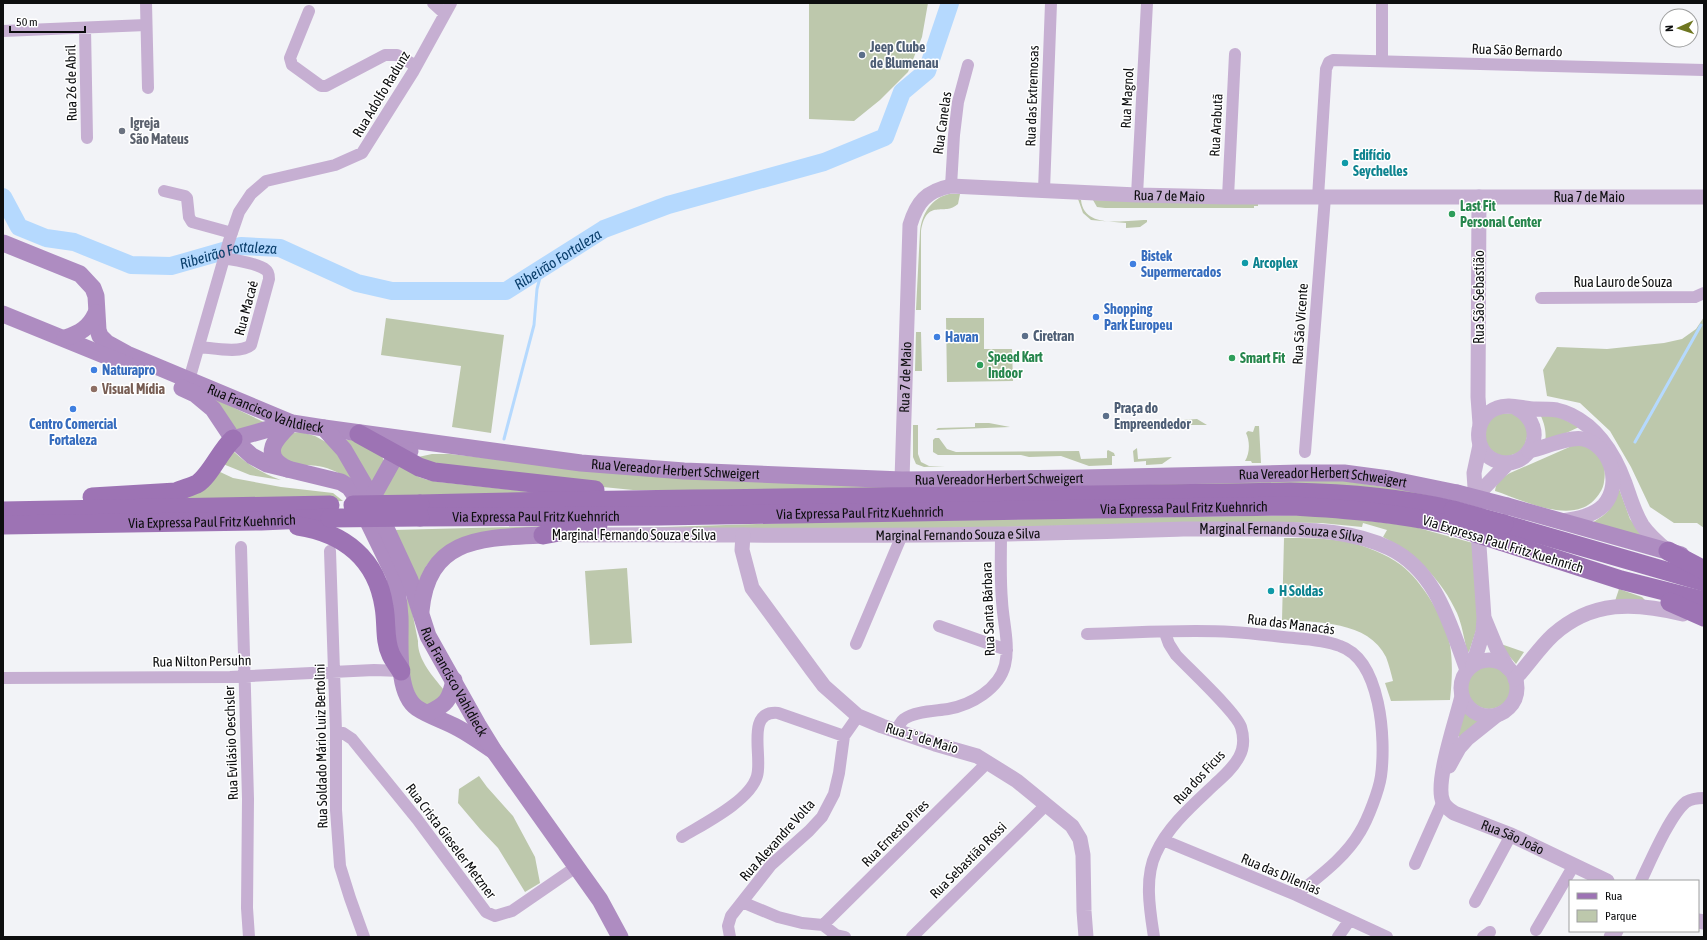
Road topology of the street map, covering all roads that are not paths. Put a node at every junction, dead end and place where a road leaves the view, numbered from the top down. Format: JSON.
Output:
{"nodes":[{"id":1,"x":146,"y":3,"type":"edge"},
{"id":2,"x":433,"y":3,"type":"edge"},
{"id":3,"x":451,"y":3,"type":"edge"},
{"id":4,"x":1051,"y":3,"type":"edge"},
{"id":5,"x":1147,"y":3,"type":"edge"},
{"id":6,"x":1382,"y":3,"type":"edge"},
{"id":7,"x":309,"y":11,"type":"dead end"},
{"id":8,"x":445,"y":14,"type":"junction"},
{"id":9,"x":146,"y":25,"type":"junction"},
{"id":10,"x":85,"y":28,"type":"junction"},
{"id":11,"x":3,"y":31,"type":"edge"},
{"id":12,"x":1235,"y":54,"type":"dead end"},
{"id":13,"x":1382,"y":61,"type":"junction"},
{"id":14,"x":1329,"y":62,"type":"joint"},
{"id":15,"x":968,"y":65,"type":"dead end"},
{"id":16,"x":416,"y":66,"type":"junction"},
{"id":17,"x":1704,"y":70,"type":"edge"},
{"id":18,"x":148,"y":88,"type":"dead end"},
{"id":19,"x":87,"y":138,"type":"dead end"},
{"id":20,"x":951,"y":186,"type":"junction"},
{"id":21,"x":1044,"y":190,"type":"junction"},
{"id":22,"x":164,"y":191,"type":"dead end"},
{"id":23,"x":1137,"y":195,"type":"junction"},
{"id":24,"x":1228,"y":197,"type":"junction"},
{"id":25,"x":1322,"y":197,"type":"junction"},
{"id":26,"x":1479,"y":197,"type":"junction"},
{"id":27,"x":1704,"y":197,"type":"edge"},
{"id":28,"x":231,"y":237,"type":"junction"},
{"id":29,"x":3,"y":243,"type":"edge"},
{"id":30,"x":224,"y":257,"type":"junction"},
{"id":31,"x":1704,"y":293,"type":"edge"},
{"id":32,"x":1541,"y":298,"type":"dead end"},
{"id":33,"x":96,"y":313,"type":"junction"},
{"id":34,"x":3,"y":314,"type":"edge"},
{"id":35,"x":65,"y":338,"type":"junction"},
{"id":36,"x":199,"y":347,"type":"junction"},
{"id":37,"x":189,"y":380,"type":"junction"},
{"id":38,"x":1478,"y":397,"type":"junction"},
{"id":39,"x":1495,"y":408,"type":"junction"},
{"id":40,"x":1516,"y":408,"type":"junction"},
{"id":41,"x":292,"y":422,"type":"junction"},
{"id":42,"x":1480,"y":424,"type":"junction"},
{"id":43,"x":324,"y":428,"type":"junction"},
{"id":44,"x":359,"y":434,"type":"junction"},
{"id":45,"x":233,"y":439,"type":"junction"},
{"id":46,"x":439,"y":444,"type":"junction"},
{"id":47,"x":1480,"y":445,"type":"junction"},
{"id":48,"x":1529,"y":451,"type":"junction"},
{"id":49,"x":1306,"y":452,"type":"dead end"},
{"id":50,"x":396,"y":455,"type":"junction"},
{"id":51,"x":1508,"y":463,"type":"junction"},
{"id":52,"x":292,"y":471,"type":"junction"},
{"id":53,"x":902,"y":480,"type":"junction"},
{"id":54,"x":1476,"y":495,"type":"junction"},
{"id":55,"x":372,"y":498,"type":"junction"},
{"id":56,"x":618,"y":499,"type":"junction"},
{"id":57,"x":3,"y":502,"type":"edge"},
{"id":58,"x":1453,"y":509,"type":"junction"},
{"id":59,"x":420,"y":510,"type":"junction"},
{"id":60,"x":3,"y":511,"type":"edge"},
{"id":61,"x":330,"y":511,"type":"junction"},
{"id":62,"x":659,"y":516,"type":"junction"},
{"id":63,"x":261,"y":520,"type":"junction"},
{"id":64,"x":1562,"y":522,"type":"junction"},
{"id":65,"x":1504,"y":524,"type":"junction"},
{"id":66,"x":3,"y":525,"type":"edge"},
{"id":67,"x":1001,"y":534,"type":"junction"},
{"id":68,"x":543,"y":535,"type":"junction"},
{"id":69,"x":742,"y":535,"type":"junction"},
{"id":70,"x":902,"y":536,"type":"junction"},
{"id":71,"x":242,"y":547,"type":"dead end"},
{"id":72,"x":330,"y":551,"type":"dead end"},
{"id":73,"x":1668,"y":551,"type":"junction"},
{"id":74,"x":1704,"y":561,"type":"edge"},
{"id":75,"x":1704,"y":570,"type":"edge"},
{"id":76,"x":1621,"y":580,"type":"junction"},
{"id":77,"x":1704,"y":582,"type":"edge"},
{"id":78,"x":1704,"y":601,"type":"edge"},
{"id":79,"x":421,"y":616,"type":"junction"},
{"id":80,"x":1484,"y":618,"type":"junction"},
{"id":81,"x":1704,"y":618,"type":"edge"},
{"id":82,"x":939,"y":626,"type":"dead end"},
{"id":83,"x":1165,"y":633,"type":"junction"},
{"id":84,"x":1087,"y":634,"type":"dead end"},
{"id":85,"x":856,"y":644,"type":"dead end"},
{"id":86,"x":1007,"y":650,"type":"junction"},
{"id":87,"x":1470,"y":668,"type":"junction"},
{"id":88,"x":401,"y":671,"type":"junction"},
{"id":89,"x":334,"y":672,"type":"junction"},
{"id":90,"x":1512,"y":674,"type":"junction"},
{"id":91,"x":244,"y":676,"type":"junction"},
{"id":92,"x":3,"y":678,"type":"edge"},
{"id":93,"x":454,"y":680,"type":"junction"},
{"id":94,"x":1462,"y":696,"type":"junction"},
{"id":95,"x":428,"y":713,"type":"junction"},
{"id":96,"x":1497,"y":715,"type":"junction"},
{"id":97,"x":858,"y":716,"type":"junction"},
{"id":98,"x":336,"y":731,"type":"junction"},
{"id":99,"x":897,"y":732,"type":"junction"},
{"id":100,"x":844,"y":736,"type":"junction"},
{"id":101,"x":494,"y":751,"type":"junction"},
{"id":102,"x":988,"y":762,"type":"junction"},
{"id":103,"x":1441,"y":778,"type":"junction"},
{"id":104,"x":1704,"y":798,"type":"edge"},
{"id":105,"x":1443,"y":801,"type":"junction"},
{"id":106,"x":1046,"y":805,"type":"junction"},
{"id":107,"x":1511,"y":835,"type":"junction"},
{"id":108,"x":682,"y":837,"type":"dead end"},
{"id":109,"x":1162,"y":840,"type":"junction"},
{"id":110,"x":1415,"y":864,"type":"dead end"},
{"id":111,"x":1574,"y":865,"type":"junction"},
{"id":112,"x":576,"y":868,"type":"junction"},
{"id":113,"x":1605,"y":880,"type":"edge"},
{"id":114,"x":1641,"y":880,"type":"edge"},
{"id":115,"x":1296,"y":895,"type":"junction"},
{"id":116,"x":742,"y":902,"type":"junction"},
{"id":117,"x":1475,"y":902,"type":"dead end"},
{"id":118,"x":1349,"y":920,"type":"junction"},
{"id":119,"x":822,"y":925,"type":"junction"},
{"id":120,"x":1536,"y":930,"type":"dead end"},
{"id":121,"x":248,"y":937,"type":"edge"},
{"id":122,"x":364,"y":937,"type":"edge"},
{"id":123,"x":620,"y":937,"type":"edge"},
{"id":124,"x":730,"y":937,"type":"edge"},
{"id":125,"x":845,"y":937,"type":"edge"},
{"id":126,"x":912,"y":937,"type":"edge"},
{"id":127,"x":1086,"y":937,"type":"edge"},
{"id":128,"x":1154,"y":937,"type":"edge"},
{"id":129,"x":1338,"y":937,"type":"edge"},
{"id":130,"x":1387,"y":937,"type":"edge"}],
"edges":[{"from":1,"to":9,"type":"street"},
{"from":2,"to":8,"type":"street"},
{"from":3,"to":8,"type":"street","name":"Rua Adolfo Radunz"},
{"from":4,"to":21,"type":"street","name":"Rua das Extremosas"},
{"from":5,"to":23,"type":"street","name":"Rua Magnol"},
{"from":6,"to":13,"type":"street"},
{"from":7,"to":16,"type":"street"},
{"from":8,"to":16,"type":"street","name":"Rua Adolfo Radunz"},
{"from":9,"to":10,"type":"street"},
{"from":9,"to":18,"type":"street"},
{"from":10,"to":11,"type":"street"},
{"from":10,"to":19,"type":"street","name":"Rua 26 de Abril"},
{"from":12,"to":24,"type":"street","name":"Rua Arabutã"},
{"from":13,"to":14,"type":"street","name":"Rua São Bernardo"},
{"from":13,"to":17,"type":"street","name":"Rua São Bernardo"},
{"from":14,"to":25,"type":"street","name":"Rua São Vicente"},
{"from":15,"to":20,"type":"street","name":"Rua Canelas"},
{"from":16,"to":28,"type":"street","name":"Rua Adolfo Radunz"},
{"from":20,"to":21,"type":"street","name":"Rua 7 de Maio"},
{"from":20,"to":53,"type":"street","name":"Rua 7 de Maio"},
{"from":21,"to":23,"type":"street","name":"Rua 7 de Maio"},
{"from":22,"to":28,"type":"street"},
{"from":23,"to":24,"type":"street","name":"Rua 7 de Maio"},
{"from":24,"to":25,"type":"street","name":"Rua 7 de Maio"},
{"from":25,"to":26,"type":"street","name":"Rua 7 de Maio"},
{"from":25,"to":49,"type":"street","name":"Rua São Vicente"},
{"from":26,"to":27,"type":"street","name":"Rua 7 de Maio"},
{"from":26,"to":38,"type":"street","name":"Rua São Sebastião"},
{"from":28,"to":30,"type":"street","name":"Rua Adolfo Radunz"},
{"from":29,"to":33,"type":"main road","name":"Rua Francisco Vahldieck"},
{"from":30,"to":36,"type":"street","name":"Rua Adolfo Radunz"},
{"from":30,"to":36,"type":"street","name":"Rua Macaé"},
{"from":31,"to":32,"type":"street","name":"Rua Lauro de Souza"},
{"from":33,"to":35,"type":"main road"},
{"from":33,"to":37,"type":"main road","name":"Rua Francisco Vahldieck"},
{"from":34,"to":35,"type":"main road","name":"Rua Francisco Vahldieck"},
{"from":35,"to":45,"type":"main road","name":"Rua Francisco Vahldieck"},
{"from":36,"to":37,"type":"street","name":"Rua Adolfo Radunz"},
{"from":37,"to":41,"type":"main road","name":"Rua Francisco Vahldieck"},
{"from":38,"to":39,"type":"street"},
{"from":38,"to":42,"type":"street","name":"Rua São Sebastião"},
{"from":39,"to":40,"type":"street"},
{"from":39,"to":42,"type":"street"},
{"from":40,"to":48,"type":"street"},
{"from":40,"to":73,"type":"street"},
{"from":41,"to":43,"type":"main road","name":"Rua Francisco Vahldieck"},
{"from":41,"to":45,"type":"main road"},
{"from":41,"to":52,"type":"main road"},
{"from":42,"to":47,"type":"street"},
{"from":43,"to":44,"type":"main road","name":"Rua Vereador Herbert Schweigert"},
{"from":43,"to":55,"type":"main road","name":"Rua Francisco Vahldieck"},
{"from":44,"to":46,"type":"main road","name":"Rua Vereador Herbert Schweigert"},
{"from":44,"to":50,"type":"main road"},
{"from":45,"to":52,"type":"main road","name":"Rua Francisco Vahldieck"},
{"from":45,"to":57,"type":"main road"},
{"from":46,"to":50,"type":"main road"},
{"from":46,"to":53,"type":"main road","name":"Rua Vereador Herbert Schweigert"},
{"from":47,"to":51,"type":"street"},
{"from":47,"to":54,"type":"street"},
{"from":48,"to":51,"type":"street"},
{"from":48,"to":64,"type":"street"},
{"from":50,"to":55,"type":"main road"},
{"from":50,"to":56,"type":"main road"},
{"from":51,"to":54,"type":"street"},
{"from":52,"to":88,"type":"main road","name":"Rua Francisco Vahldieck"},
{"from":53,"to":58,"type":"main road","name":"Rua Vereador Herbert Schweigert"},
{"from":54,"to":80,"type":"street"},
{"from":55,"to":79,"type":"main road","name":"Rua Francisco Vahldieck"},
{"from":56,"to":58,"type":"main road","name":"Via Expressa Paul Fritz Kuehnrich"},
{"from":56,"to":59,"type":"main road","name":"Via Expressa Paul Fritz Kuehnrich"},
{"from":58,"to":62,"type":"main road","name":"Via Expressa Paul Fritz Kuehnrich"},
{"from":58,"to":65,"type":"main road","name":"Via Expressa Paul Fritz Kuehnrich","bridge":true},
{"from":59,"to":61,"type":"main road","name":"Via Expressa Paul Fritz Kuehnrich","bridge":true},
{"from":59,"to":62,"type":"main road","name":"Via Expressa Paul Fritz Kuehnrich"},
{"from":60,"to":61,"type":"main road","name":"Via Expressa Paul Fritz Kuehnrich"},
{"from":61,"to":63,"type":"main road","name":"Via Expressa Paul Fritz Kuehnrich"},
{"from":62,"to":68,"type":"main road"},
{"from":63,"to":66,"type":"main road","name":"Via Expressa Paul Fritz Kuehnrich"},
{"from":63,"to":88,"type":"main road"},
{"from":64,"to":65,"type":"main road"},
{"from":64,"to":73,"type":"main road"},
{"from":65,"to":76,"type":"main road","name":"Via Expressa Paul Fritz Kuehnrich"},
{"from":65,"to":77,"type":"main road","name":"Via Expressa Paul Fritz Kuehnrich"},
{"from":67,"to":70,"type":"street","name":"Marginal Fernando Souza e Silva"},
{"from":67,"to":86,"type":"street","name":"Rua Santa Bárbara"},
{"from":67,"to":87,"type":"street","name":"Marginal Fernando Souza e Silva"},
{"from":68,"to":69,"type":"street","name":"Marginal Fernando Souza e Silva"},
{"from":68,"to":79,"type":"main road","name":"Marginal Fernando Souza e Silva"},
{"from":69,"to":70,"type":"street","name":"Marginal Fernando Souza e Silva"},
{"from":69,"to":97,"type":"street","name":"Rua 1º de Maio"},
{"from":70,"to":85,"type":"street"},
{"from":71,"to":91,"type":"street","name":"Rua Evilásio Oeschsler"},
{"from":72,"to":89,"type":"street","name":"Rua Soldado Mário Luiz Bertolini"},
{"from":73,"to":74,"type":"main road"},
{"from":73,"to":75,"type":"main road"},
{"from":76,"to":78,"type":"main road","name":"Via Expressa Paul Fritz Kuehnrich"},
{"from":76,"to":81,"type":"main road"},
{"from":79,"to":93,"type":"main road","name":"Rua Francisco Vahldieck"},
{"from":80,"to":87,"type":"street"},
{"from":80,"to":90,"type":"street"},
{"from":81,"to":90,"type":"street"},
{"from":82,"to":86,"type":"street"},
{"from":83,"to":84,"type":"street","name":"Rua das Manacás"},
{"from":83,"to":109,"type":"street","name":"Rua dos Ficus"},
{"from":83,"to":115,"type":"street","name":"Rua das Manacás"},
{"from":86,"to":99,"type":"street","name":"Rua Santa Bárbara"},
{"from":87,"to":90,"type":"street"},
{"from":87,"to":94,"type":"street"},
{"from":88,"to":89,"type":"street","name":"Rua Nilton Persuhn"},
{"from":88,"to":95,"type":"main road","name":"Rua Francisco Vahldieck"},
{"from":89,"to":91,"type":"street","name":"Rua Nilton Persuhn"},
{"from":89,"to":98,"type":"street","name":"Rua Soldado Mário Luiz Bertolini"},
{"from":90,"to":96,"type":"street"},
{"from":91,"to":92,"type":"street","name":"Rua Nilton Persuhn"},
{"from":91,"to":121,"type":"street","name":"Rua Evilásio Oeschsler"},
{"from":93,"to":95,"type":"main road"},
{"from":93,"to":101,"type":"main road","name":"Rua Francisco Vahldieck"},
{"from":94,"to":96,"type":"street"},
{"from":94,"to":103,"type":"street"},
{"from":95,"to":101,"type":"main road","name":"Rua Francisco Vahldieck"},
{"from":96,"to":103,"type":"street"},
{"from":97,"to":99,"type":"street","name":"Rua 1º de Maio"},
{"from":97,"to":100,"type":"street","name":"Rua Alexandre Volta"},
{"from":98,"to":112,"type":"street","name":"Rua Crista Gieseler Metzner"},
{"from":98,"to":122,"type":"street","name":"Rua Soldado Mário Luiz Bertolini"},
{"from":99,"to":102,"type":"street","name":"Rua 1º de Maio"},
{"from":100,"to":108,"type":"street"},
{"from":100,"to":116,"type":"street","name":"Rua Alexandre Volta"},
{"from":101,"to":112,"type":"main road","name":"Rua Francisco Vahldieck"},
{"from":102,"to":106,"type":"street","name":"Rua 1º de Maio"},
{"from":102,"to":119,"type":"street","name":"Rua Ernesto Pires"},
{"from":103,"to":105,"type":"street"},
{"from":104,"to":114,"type":"street"},
{"from":105,"to":107,"type":"street","name":"Rua São João"},
{"from":105,"to":110,"type":"street"},
{"from":106,"to":126,"type":"street","name":"Rua Sebastião Rossi"},
{"from":106,"to":127,"type":"street","name":"Rua 1º de Maio"},
{"from":107,"to":111,"type":"street","name":"Rua São João"},
{"from":107,"to":117,"type":"street"},
{"from":109,"to":115,"type":"street","name":"Rua das Dilenias"},
{"from":109,"to":128,"type":"street","name":"Rua dos Ficus"},
{"from":111,"to":113,"type":"street","name":"Rua São João"},
{"from":111,"to":120,"type":"street"},
{"from":112,"to":123,"type":"main road","name":"Rua Francisco Vahldieck"},
{"from":115,"to":118,"type":"street","name":"Rua das Dilenias"},
{"from":116,"to":119,"type":"street"},
{"from":116,"to":124,"type":"street","name":"Rua Alexandre Volta"},
{"from":118,"to":129,"type":"street"},
{"from":118,"to":130,"type":"street","name":"Rua das Dilenias"},
{"from":119,"to":125,"type":"street"}]}
